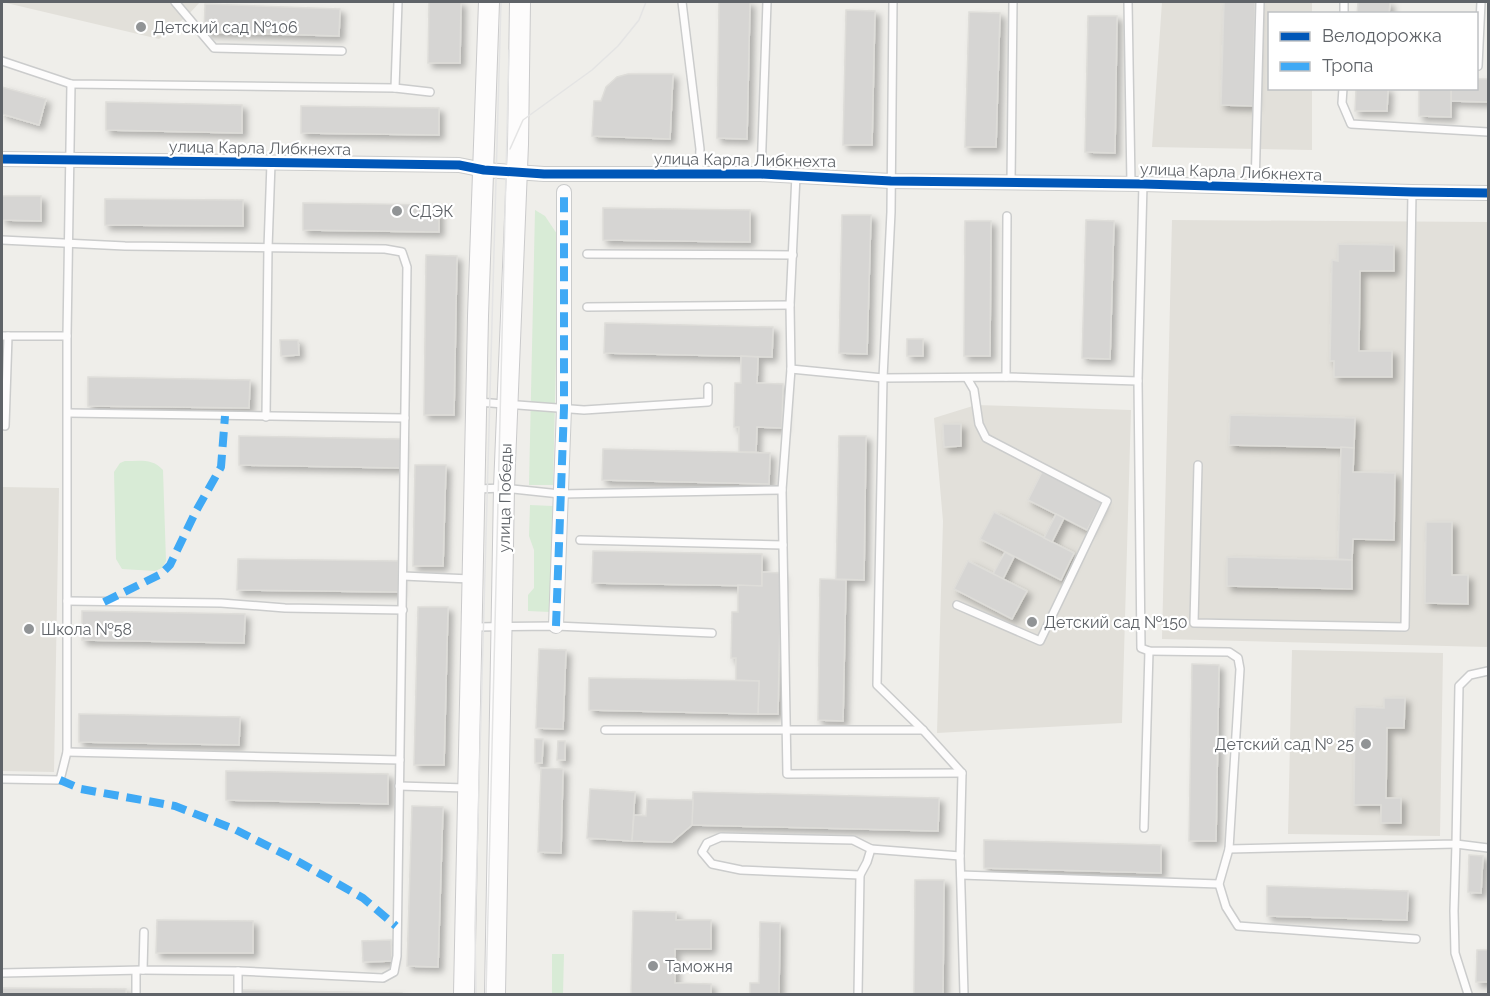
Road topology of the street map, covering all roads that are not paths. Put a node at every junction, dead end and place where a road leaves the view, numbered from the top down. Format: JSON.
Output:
{"nodes":[{"id":1,"x":176,"y":2,"type":"edge"},
{"id":2,"x":398,"y":2,"type":"edge"},
{"id":3,"x":489,"y":2,"type":"edge"},
{"id":4,"x":520,"y":2,"type":"edge"},
{"id":5,"x":682,"y":2,"type":"edge"},
{"id":6,"x":767,"y":2,"type":"edge"},
{"id":7,"x":893,"y":2,"type":"edge"},
{"id":8,"x":1012,"y":2,"type":"edge"},
{"id":9,"x":1130,"y":2,"type":"edge"},
{"id":10,"x":1260,"y":2,"type":"edge"},
{"id":11,"x":1481,"y":2,"type":"edge"},
{"id":12,"x":342,"y":51,"type":"dead end"},
{"id":13,"x":2,"y":61,"type":"edge"},
{"id":14,"x":1479,"y":66,"type":"dead end"},
{"id":15,"x":71,"y":84,"type":"junction"},
{"id":16,"x":395,"y":88,"type":"junction"},
{"id":17,"x":1343,"y":90,"type":"edge"},
{"id":18,"x":430,"y":92,"type":"dead end"},
{"id":19,"x":1488,"y":132,"type":"edge"},
{"id":20,"x":2,"y":159,"type":"edge"},
{"id":21,"x":69,"y":160,"type":"junction"},
{"id":22,"x":271,"y":163,"type":"junction"},
{"id":23,"x":484,"y":170,"type":"junction"},
{"id":24,"x":517,"y":172,"type":"junction"},
{"id":25,"x":699,"y":172,"type":"junction"},
{"id":26,"x":761,"y":174,"type":"junction"},
{"id":27,"x":796,"y":175,"type":"junction"},
{"id":28,"x":891,"y":181,"type":"junction"},
{"id":29,"x":1011,"y":182,"type":"junction"},
{"id":30,"x":1137,"y":184,"type":"junction"},
{"id":31,"x":1255,"y":188,"type":"junction"},
{"id":32,"x":564,"y":192,"type":"dead end"},
{"id":33,"x":1412,"y":192,"type":"junction"},
{"id":34,"x":1488,"y":193,"type":"edge"},
{"id":35,"x":1008,"y":216,"type":"dead end"},
{"id":36,"x":2,"y":240,"type":"edge"},
{"id":37,"x":69,"y":243,"type":"junction"},
{"id":38,"x":268,"y":248,"type":"junction"},
{"id":39,"x":587,"y":254,"type":"dead end"},
{"id":40,"x":793,"y":255,"type":"junction"},
{"id":41,"x":790,"y":304,"type":"junction"},
{"id":42,"x":587,"y":308,"type":"dead end"},
{"id":43,"x":5,"y":336,"type":"edge"},
{"id":44,"x":67,"y":336,"type":"junction"},
{"id":45,"x":791,"y":369,"type":"junction"},
{"id":46,"x":1006,"y":377,"type":"junction"},
{"id":47,"x":883,"y":378,"type":"junction"},
{"id":48,"x":966,"y":378,"type":"junction"},
{"id":49,"x":1138,"y":381,"type":"junction"},
{"id":50,"x":708,"y":387,"type":"dead end"},
{"id":51,"x":476,"y":402,"type":"junction"},
{"id":52,"x":507,"y":403,"type":"junction"},
{"id":53,"x":564,"y":408,"type":"junction"},
{"id":54,"x":68,"y":413,"type":"junction"},
{"id":55,"x":266,"y":417,"type":"junction"},
{"id":56,"x":405,"y":418,"type":"junction"},
{"id":57,"x":5,"y":426,"type":"dead end"},
{"id":58,"x":1198,"y":465,"type":"dead end"},
{"id":59,"x":504,"y":488,"type":"junction"},
{"id":60,"x":474,"y":489,"type":"junction"},
{"id":61,"x":782,"y":490,"type":"junction"},
{"id":62,"x":560,"y":494,"type":"junction"},
{"id":63,"x":580,"y":540,"type":"dead end"},
{"id":64,"x":783,"y":545,"type":"junction"},
{"id":65,"x":403,"y":576,"type":"junction"},
{"id":66,"x":473,"y":579,"type":"junction"},
{"id":67,"x":67,"y":601,"type":"junction"},
{"id":68,"x":957,"y":605,"type":"dead end"},
{"id":69,"x":403,"y":610,"type":"junction"},
{"id":70,"x":556,"y":626,"type":"junction"},
{"id":71,"x":473,"y":627,"type":"junction"},
{"id":72,"x":502,"y":627,"type":"junction"},
{"id":73,"x":712,"y":633,"type":"dead end"},
{"id":74,"x":1149,"y":651,"type":"junction"},
{"id":75,"x":1488,"y":671,"type":"edge"},
{"id":76,"x":785,"y":729,"type":"junction"},
{"id":77,"x":605,"y":730,"type":"dead end"},
{"id":78,"x":923,"y":730,"type":"junction"},
{"id":79,"x":67,"y":753,"type":"junction"},
{"id":80,"x":400,"y":760,"type":"junction"},
{"id":81,"x":962,"y":773,"type":"junction"},
{"id":82,"x":2,"y":779,"type":"edge"},
{"id":83,"x":399,"y":786,"type":"junction"},
{"id":84,"x":469,"y":788,"type":"junction"},
{"id":85,"x":1144,"y":828,"type":"dead end"},
{"id":86,"x":1456,"y":844,"type":"junction"},
{"id":87,"x":1488,"y":848,"type":"edge"},
{"id":88,"x":871,"y":849,"type":"junction"},
{"id":89,"x":1229,"y":849,"type":"junction"},
{"id":90,"x":960,"y":856,"type":"junction"},
{"id":91,"x":860,"y":875,"type":"junction"},
{"id":92,"x":961,"y":875,"type":"junction"},
{"id":93,"x":1220,"y":884,"type":"junction"},
{"id":94,"x":144,"y":932,"type":"dead end"},
{"id":95,"x":1416,"y":939,"type":"dead end"},
{"id":96,"x":139,"y":970,"type":"junction"},
{"id":97,"x":238,"y":971,"type":"junction"},
{"id":98,"x":2,"y":973,"type":"edge"},
{"id":99,"x":136,"y":994,"type":"edge"},
{"id":100,"x":238,"y":994,"type":"edge"},
{"id":101,"x":464,"y":994,"type":"edge"},
{"id":102,"x":495,"y":994,"type":"edge"},
{"id":103,"x":858,"y":994,"type":"edge"},
{"id":104,"x":964,"y":994,"type":"edge"},
{"id":105,"x":1468,"y":994,"type":"edge"}],
"edges":[{"from":1,"to":12,"type":"lane"},
{"from":2,"to":16,"type":"lane"},
{"from":3,"to":23,"type":"main road","name":"улица Победы"},
{"from":4,"to":24,"type":"main road","name":"улица Победы"},
{"from":5,"to":25,"type":"lane"},
{"from":6,"to":26,"type":"lane"},
{"from":7,"to":28,"type":"lane"},
{"from":8,"to":29,"type":"lane"},
{"from":9,"to":30,"type":"lane"},
{"from":10,"to":31,"type":"lane"},
{"from":11,"to":14,"type":"lane"},
{"from":13,"to":15,"type":"lane"},
{"from":15,"to":16,"type":"lane"},
{"from":15,"to":21,"type":"lane"},
{"from":16,"to":18,"type":"lane"},
{"from":17,"to":19,"type":"lane"},
{"from":20,"to":21,"type":"street","name":"улица Карла Либкнехта"},
{"from":21,"to":22,"type":"street","name":"улица Карла Либкнехта"},
{"from":21,"to":37,"type":"lane"},
{"from":22,"to":23,"type":"street","name":"улица Карла Либкнехта"},
{"from":22,"to":38,"type":"lane"},
{"from":23,"to":24,"type":"street","name":"улица Карла Либкнехта"},
{"from":23,"to":51,"type":"main road","name":"улица Победы"},
{"from":24,"to":25,"type":"street","name":"улица Карла Либкнехта"},
{"from":24,"to":52,"type":"main road","name":"улица Победы"},
{"from":25,"to":26,"type":"street","name":"улица Карла Либкнехта"},
{"from":26,"to":27,"type":"street","name":"улица Карла Либкнехта"},
{"from":27,"to":28,"type":"street","name":"улица Карла Либкнехта"},
{"from":27,"to":40,"type":"lane"},
{"from":28,"to":29,"type":"street","name":"улица Карла Либкнехта"},
{"from":28,"to":47,"type":"lane"},
{"from":29,"to":30,"type":"street","name":"улица Карла Либкнехта"},
{"from":30,"to":31,"type":"street","name":"улица Карла Либкнехта"},
{"from":30,"to":49,"type":"lane"},
{"from":31,"to":33,"type":"street","name":"улица Карла Либкнехта"},
{"from":32,"to":53,"type":"street"},
{"from":33,"to":34,"type":"street","name":"улица Карла Либкнехта"},
{"from":33,"to":58,"type":"lane"},
{"from":35,"to":46,"type":"lane"},
{"from":36,"to":37,"type":"lane"},
{"from":37,"to":38,"type":"lane"},
{"from":37,"to":44,"type":"lane"},
{"from":38,"to":55,"type":"lane"},
{"from":38,"to":56,"type":"lane"},
{"from":39,"to":40,"type":"lane"},
{"from":40,"to":41,"type":"lane"},
{"from":41,"to":42,"type":"lane"},
{"from":41,"to":45,"type":"lane"},
{"from":43,"to":44,"type":"lane"},
{"from":43,"to":57,"type":"lane"},
{"from":44,"to":54,"type":"lane"},
{"from":45,"to":47,"type":"lane"},
{"from":45,"to":61,"type":"lane"},
{"from":46,"to":48,"type":"lane"},
{"from":46,"to":49,"type":"lane"},
{"from":47,"to":48,"type":"lane"},
{"from":47,"to":78,"type":"lane"},
{"from":48,"to":68,"type":"lane"},
{"from":49,"to":74,"type":"lane"},
{"from":50,"to":53,"type":"lane"},
{"from":51,"to":52,"type":"lane"},
{"from":51,"to":60,"type":"main road","name":"улица Победы"},
{"from":52,"to":53,"type":"lane"},
{"from":52,"to":59,"type":"main road","name":"улица Победы"},
{"from":53,"to":62,"type":"street"},
{"from":54,"to":55,"type":"lane"},
{"from":54,"to":67,"type":"lane"},
{"from":55,"to":56,"type":"lane"},
{"from":56,"to":65,"type":"lane"},
{"from":59,"to":60,"type":"lane"},
{"from":59,"to":62,"type":"lane"},
{"from":59,"to":72,"type":"main road","name":"улица Победы"},
{"from":60,"to":66,"type":"main road","name":"улица Победы"},
{"from":61,"to":62,"type":"lane"},
{"from":61,"to":64,"type":"lane"},
{"from":62,"to":70,"type":"street"},
{"from":63,"to":64,"type":"lane"},
{"from":64,"to":76,"type":"lane"},
{"from":65,"to":66,"type":"lane"},
{"from":65,"to":69,"type":"lane"},
{"from":66,"to":71,"type":"main road","name":"улица Победы"},
{"from":67,"to":69,"type":"lane"},
{"from":67,"to":79,"type":"lane"},
{"from":69,"to":80,"type":"lane"},
{"from":70,"to":72,"type":"lane"},
{"from":70,"to":73,"type":"lane"},
{"from":71,"to":72,"type":"lane"},
{"from":71,"to":84,"type":"main road","name":"улица Победы"},
{"from":72,"to":102,"type":"main road","name":"улица Победы"},
{"from":74,"to":85,"type":"lane"},
{"from":74,"to":89,"type":"lane"},
{"from":75,"to":86,"type":"lane"},
{"from":76,"to":77,"type":"lane"},
{"from":76,"to":78,"type":"lane"},
{"from":76,"to":81,"type":"lane"},
{"from":78,"to":81,"type":"lane"},
{"from":79,"to":80,"type":"lane"},
{"from":79,"to":82,"type":"lane"},
{"from":80,"to":83,"type":"lane"},
{"from":81,"to":90,"type":"lane"},
{"from":83,"to":84,"type":"lane"},
{"from":83,"to":97,"type":"lane"},
{"from":84,"to":101,"type":"main road","name":"улица Победы"},
{"from":86,"to":87,"type":"lane"},
{"from":86,"to":89,"type":"lane"},
{"from":86,"to":105,"type":"lane"},
{"from":88,"to":90,"type":"lane"},
{"from":88,"to":91,"type":"lane"},
{"from":88,"to":91,"type":"lane"},
{"from":89,"to":93,"type":"lane"},
{"from":90,"to":92,"type":"lane"},
{"from":91,"to":103,"type":"lane"},
{"from":92,"to":93,"type":"lane"},
{"from":92,"to":104,"type":"lane"},
{"from":93,"to":95,"type":"lane"},
{"from":94,"to":96,"type":"lane"},
{"from":96,"to":97,"type":"lane"},
{"from":96,"to":98,"type":"lane"},
{"from":96,"to":99,"type":"lane"},
{"from":97,"to":100,"type":"lane"}]}
